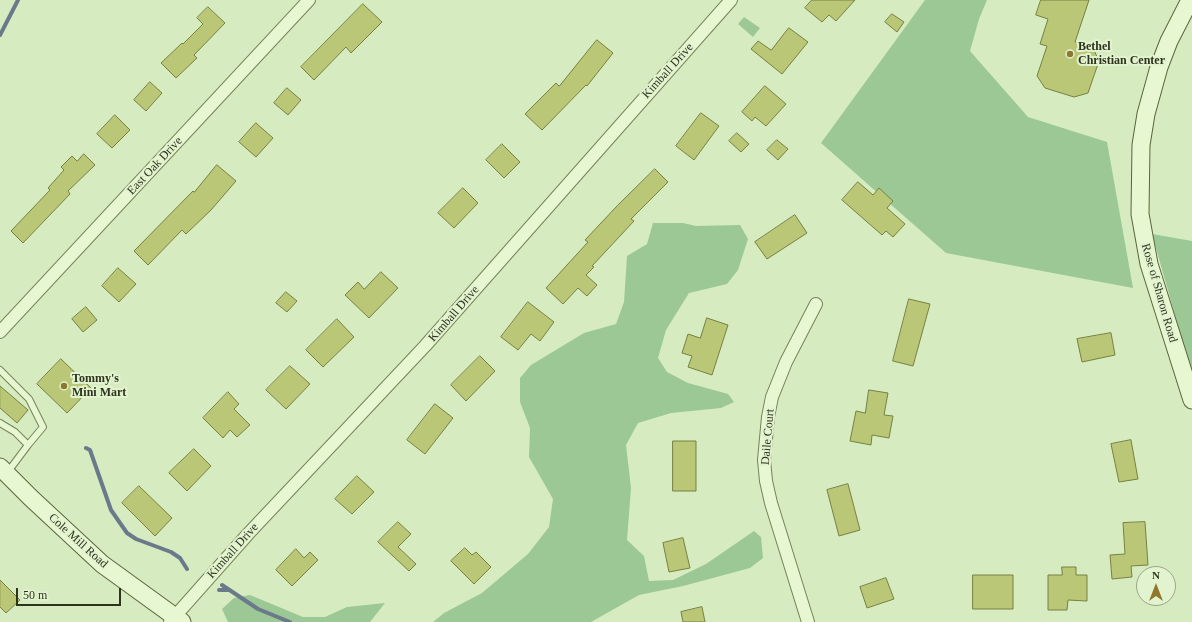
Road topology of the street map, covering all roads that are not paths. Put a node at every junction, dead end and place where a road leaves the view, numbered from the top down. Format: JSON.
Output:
{"nodes":[{"id":1,"x":309,"y":0,"type":"edge"},
{"id":2,"x":731,"y":0,"type":"edge"},
{"id":3,"x":1190,"y":0,"type":"edge"},
{"id":4,"x":816,"y":304,"type":"dead end"},
{"id":5,"x":0,"y":332,"type":"edge"},
{"id":6,"x":0,"y":370,"type":"edge"},
{"id":7,"x":1192,"y":400,"type":"edge"},
{"id":8,"x":0,"y":423,"type":"edge"},
{"id":9,"x":28,"y":445,"type":"junction"},
{"id":10,"x":3,"y":471,"type":"edge"},
{"id":11,"x":175,"y":620,"type":"edge"},
{"id":12,"x":808,"y":622,"type":"edge"}],
"edges":[{"from":1,"to":5,"type":"street","name":"East Oak Drive"},
{"from":2,"to":11,"type":"street","name":"Kimball Drive"},
{"from":3,"to":7,"type":"street","name":"Rose of Sharon Road"},
{"from":4,"to":12,"type":"street","name":"Daile Court"},
{"from":6,"to":9,"type":"lane"},
{"from":8,"to":9,"type":"lane"},
{"from":9,"to":10,"type":"lane"},
{"from":10,"to":11,"type":"street","name":"Cole Mill Road"}]}
